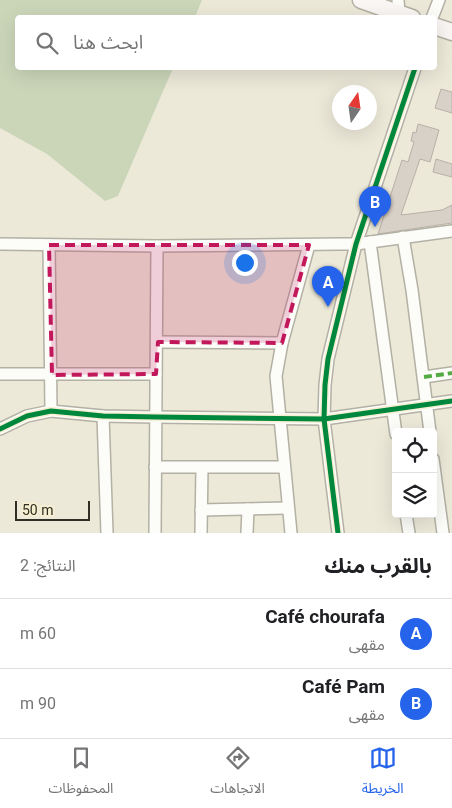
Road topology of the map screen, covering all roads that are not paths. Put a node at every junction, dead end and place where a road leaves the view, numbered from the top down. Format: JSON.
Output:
{"nodes":[{"id":1,"x":361,"y":0,"type":"edge"},
{"id":2,"x":439,"y":0,"type":"edge"},
{"id":3,"x":403,"y":10,"type":"edge"},
{"id":4,"x":433,"y":15,"type":"edge"},
{"id":5,"x":437,"y":27,"type":"edge"},
{"id":6,"x":452,"y":32,"type":"edge"},
{"id":7,"x":414,"y":70,"type":"edge"},
{"id":8,"x":452,"y":231,"type":"edge"},
{"id":9,"x":403,"y":237,"type":"junction"},
{"id":10,"x":370,"y":242,"type":"junction"},
{"id":11,"x":0,"y":244,"type":"edge"},
{"id":12,"x":356,"y":244,"type":"junction"},
{"id":13,"x":50,"y":245,"type":"junction"},
{"id":14,"x":309,"y":245,"type":"junction"},
{"id":15,"x":157,"y":246,"type":"junction"},
{"id":16,"x":158,"y":342,"type":"junction"},
{"id":17,"x":282,"y":343,"type":"junction"},
{"id":18,"x":452,"y":373,"type":"edge"},
{"id":19,"x":0,"y":374,"type":"edge"},
{"id":20,"x":156,"y":374,"type":"junction"},
{"id":21,"x":52,"y":375,"type":"junction"},
{"id":22,"x":424,"y":377,"type":"junction"},
{"id":23,"x":452,"y":401,"type":"edge"},
{"id":24,"x":426,"y":404,"type":"junction"},
{"id":25,"x":392,"y":409,"type":"junction"},
{"id":26,"x":51,"y":411,"type":"junction"},
{"id":27,"x":103,"y":416,"type":"junction"},
{"id":28,"x":156,"y":417,"type":"junction"},
{"id":29,"x":280,"y":418,"type":"junction"},
{"id":30,"x":324,"y":418,"type":"junction"},
{"id":31,"x":395,"y":428,"type":"edge"},
{"id":32,"x":429,"y":428,"type":"edge"},
{"id":33,"x":0,"y":429,"type":"edge"},
{"id":34,"x":155,"y":467,"type":"junction"},
{"id":35,"x":284,"y":467,"type":"junction"},
{"id":36,"x":202,"y":468,"type":"junction"},
{"id":37,"x":435,"y":473,"type":"edge"},
{"id":38,"x":287,"y":508,"type":"junction"},
{"id":39,"x":248,"y":509,"type":"junction"},
{"id":40,"x":201,"y":510,"type":"junction"},
{"id":41,"x":407,"y":518,"type":"edge"},
{"id":42,"x":107,"y":533,"type":"edge"},
{"id":43,"x":155,"y":533,"type":"edge"},
{"id":44,"x":201,"y":533,"type":"edge"},
{"id":45,"x":247,"y":533,"type":"edge"},
{"id":46,"x":290,"y":533,"type":"edge"},
{"id":47,"x":338,"y":533,"type":"edge"},
{"id":48,"x":409,"y":533,"type":"edge"},
{"id":49,"x":443,"y":533,"type":"edge"}],
"edges":[{"from":1,"to":3,"type":"main road"},
{"from":2,"to":4,"type":"street"},
{"from":5,"to":6,"type":"main road"},
{"from":7,"to":12,"type":"street"},
{"from":8,"to":9,"type":"street"},
{"from":9,"to":10,"type":"street"},
{"from":9,"to":22,"type":"street"},
{"from":10,"to":12,"type":"street"},
{"from":10,"to":25,"type":"street"},
{"from":11,"to":13,"type":"street"},
{"from":12,"to":14,"type":"street"},
{"from":12,"to":30,"type":"street"},
{"from":13,"to":15,"type":"street"},
{"from":13,"to":21,"type":"street"},
{"from":14,"to":15,"type":"street"},
{"from":14,"to":17,"type":"street"},
{"from":15,"to":16,"type":"street"},
{"from":16,"to":17,"type":"street"},
{"from":16,"to":20,"type":"street"},
{"from":17,"to":29,"type":"street"},
{"from":18,"to":22,"type":"street"},
{"from":19,"to":21,"type":"street"},
{"from":20,"to":21,"type":"street"},
{"from":20,"to":28,"type":"street"},
{"from":21,"to":26,"type":"street"},
{"from":22,"to":24,"type":"street"},
{"from":23,"to":24,"type":"street"},
{"from":24,"to":25,"type":"street"},
{"from":24,"to":32,"type":"street"},
{"from":25,"to":30,"type":"street"},
{"from":25,"to":31,"type":"street"},
{"from":26,"to":27,"type":"street"},
{"from":26,"to":33,"type":"street"},
{"from":27,"to":28,"type":"street"},
{"from":27,"to":42,"type":"street"},
{"from":28,"to":29,"type":"street"},
{"from":28,"to":34,"type":"street"},
{"from":29,"to":30,"type":"street"},
{"from":29,"to":35,"type":"street"},
{"from":30,"to":47,"type":"street"},
{"from":34,"to":36,"type":"street"},
{"from":34,"to":43,"type":"street"},
{"from":35,"to":36,"type":"street"},
{"from":35,"to":38,"type":"street"},
{"from":36,"to":40,"type":"street"},
{"from":37,"to":49,"type":"street"},
{"from":38,"to":39,"type":"street"},
{"from":38,"to":46,"type":"street"},
{"from":39,"to":40,"type":"street"},
{"from":39,"to":45,"type":"street"},
{"from":40,"to":44,"type":"street"},
{"from":41,"to":48,"type":"street"}]}
